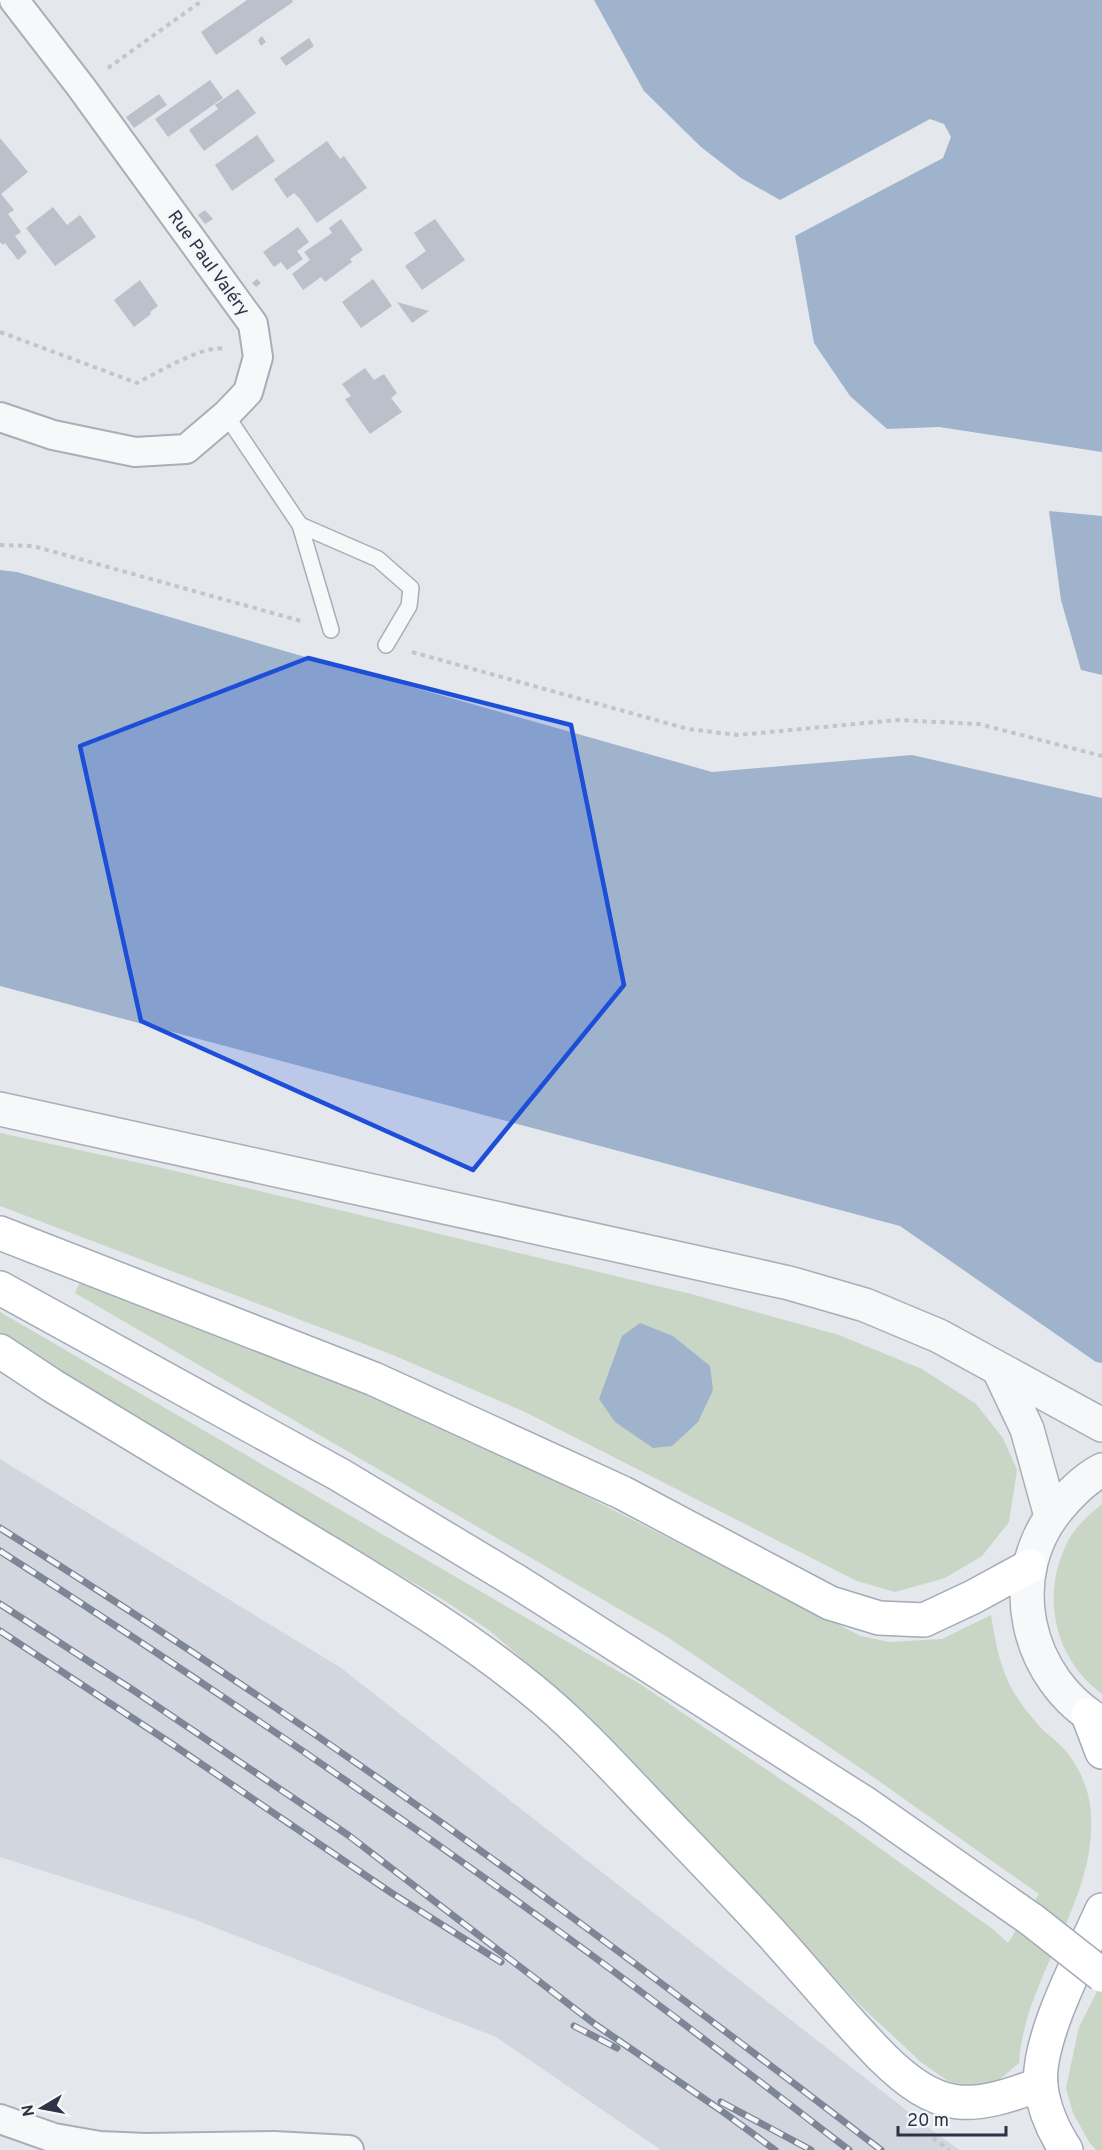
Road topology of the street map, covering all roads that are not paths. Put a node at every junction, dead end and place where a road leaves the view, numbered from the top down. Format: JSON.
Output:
{"nodes":[{"id":1,"x":14,"y":0,"type":"edge"},
{"id":2,"x":226,"y":415,"type":"junction"},
{"id":3,"x":0,"y":417,"type":"edge"},
{"id":4,"x":53,"y":435,"type":"junction"},
{"id":5,"x":0,"y":439,"type":"edge"},
{"id":6,"x":300,"y":525,"type":"junction"},
{"id":7,"x":331,"y":630,"type":"road end"},
{"id":8,"x":386,"y":645,"type":"road end"},
{"id":9,"x":0,"y":1109,"type":"edge"},
{"id":10,"x":0,"y":1233,"type":"edge"},
{"id":11,"x":0,"y":1288,"type":"edge"},
{"id":12,"x":0,"y":1351,"type":"edge"},
{"id":13,"x":999,"y":1370,"type":"junction"},
{"id":14,"x":1102,"y":1425,"type":"edge"},
{"id":15,"x":1102,"y":1470,"type":"edge"},
{"id":16,"x":1051,"y":1516,"type":"junction"},
{"id":17,"x":1030,"y":1566,"type":"junction"},
{"id":18,"x":1095,"y":1719,"type":"edge"},
{"id":19,"x":1102,"y":1752,"type":"edge"},
{"id":20,"x":1102,"y":1910,"type":"edge"},
{"id":21,"x":1102,"y":1976,"type":"edge"},
{"id":22,"x":1041,"y":2084,"type":"junction"},
{"id":23,"x":0,"y":2119,"type":"edge"},
{"id":24,"x":349,"y":2150,"type":"edge"},
{"id":25,"x":1066,"y":2150,"type":"edge"}],
"edges":[{"from":1,"to":2,"type":"street","name":"Rue Paul Valéry"},
{"from":2,"to":4,"type":"street","name":"Rue Paul Valéry"},
{"from":2,"to":6,"type":"lane"},
{"from":3,"to":4,"type":"street","name":"Rue Paul Valéry"},
{"from":4,"to":5,"type":"street","name":"Rue Paul Valéry"},
{"from":6,"to":7,"type":"lane"},
{"from":6,"to":8,"type":"lane"},
{"from":9,"to":13,"type":"street"},
{"from":10,"to":17,"type":"main road"},
{"from":11,"to":21,"type":"main road","bridge":true},
{"from":12,"to":22,"type":"main road"},
{"from":13,"to":14,"type":"street"},
{"from":13,"to":16,"type":"street"},
{"from":15,"to":16,"type":"street"},
{"from":16,"to":17,"type":"street"},
{"from":17,"to":18,"type":"street"},
{"from":18,"to":19,"type":"main road"},
{"from":20,"to":22,"type":"main road"},
{"from":22,"to":25,"type":"main road"},
{"from":23,"to":24,"type":"street"}]}
